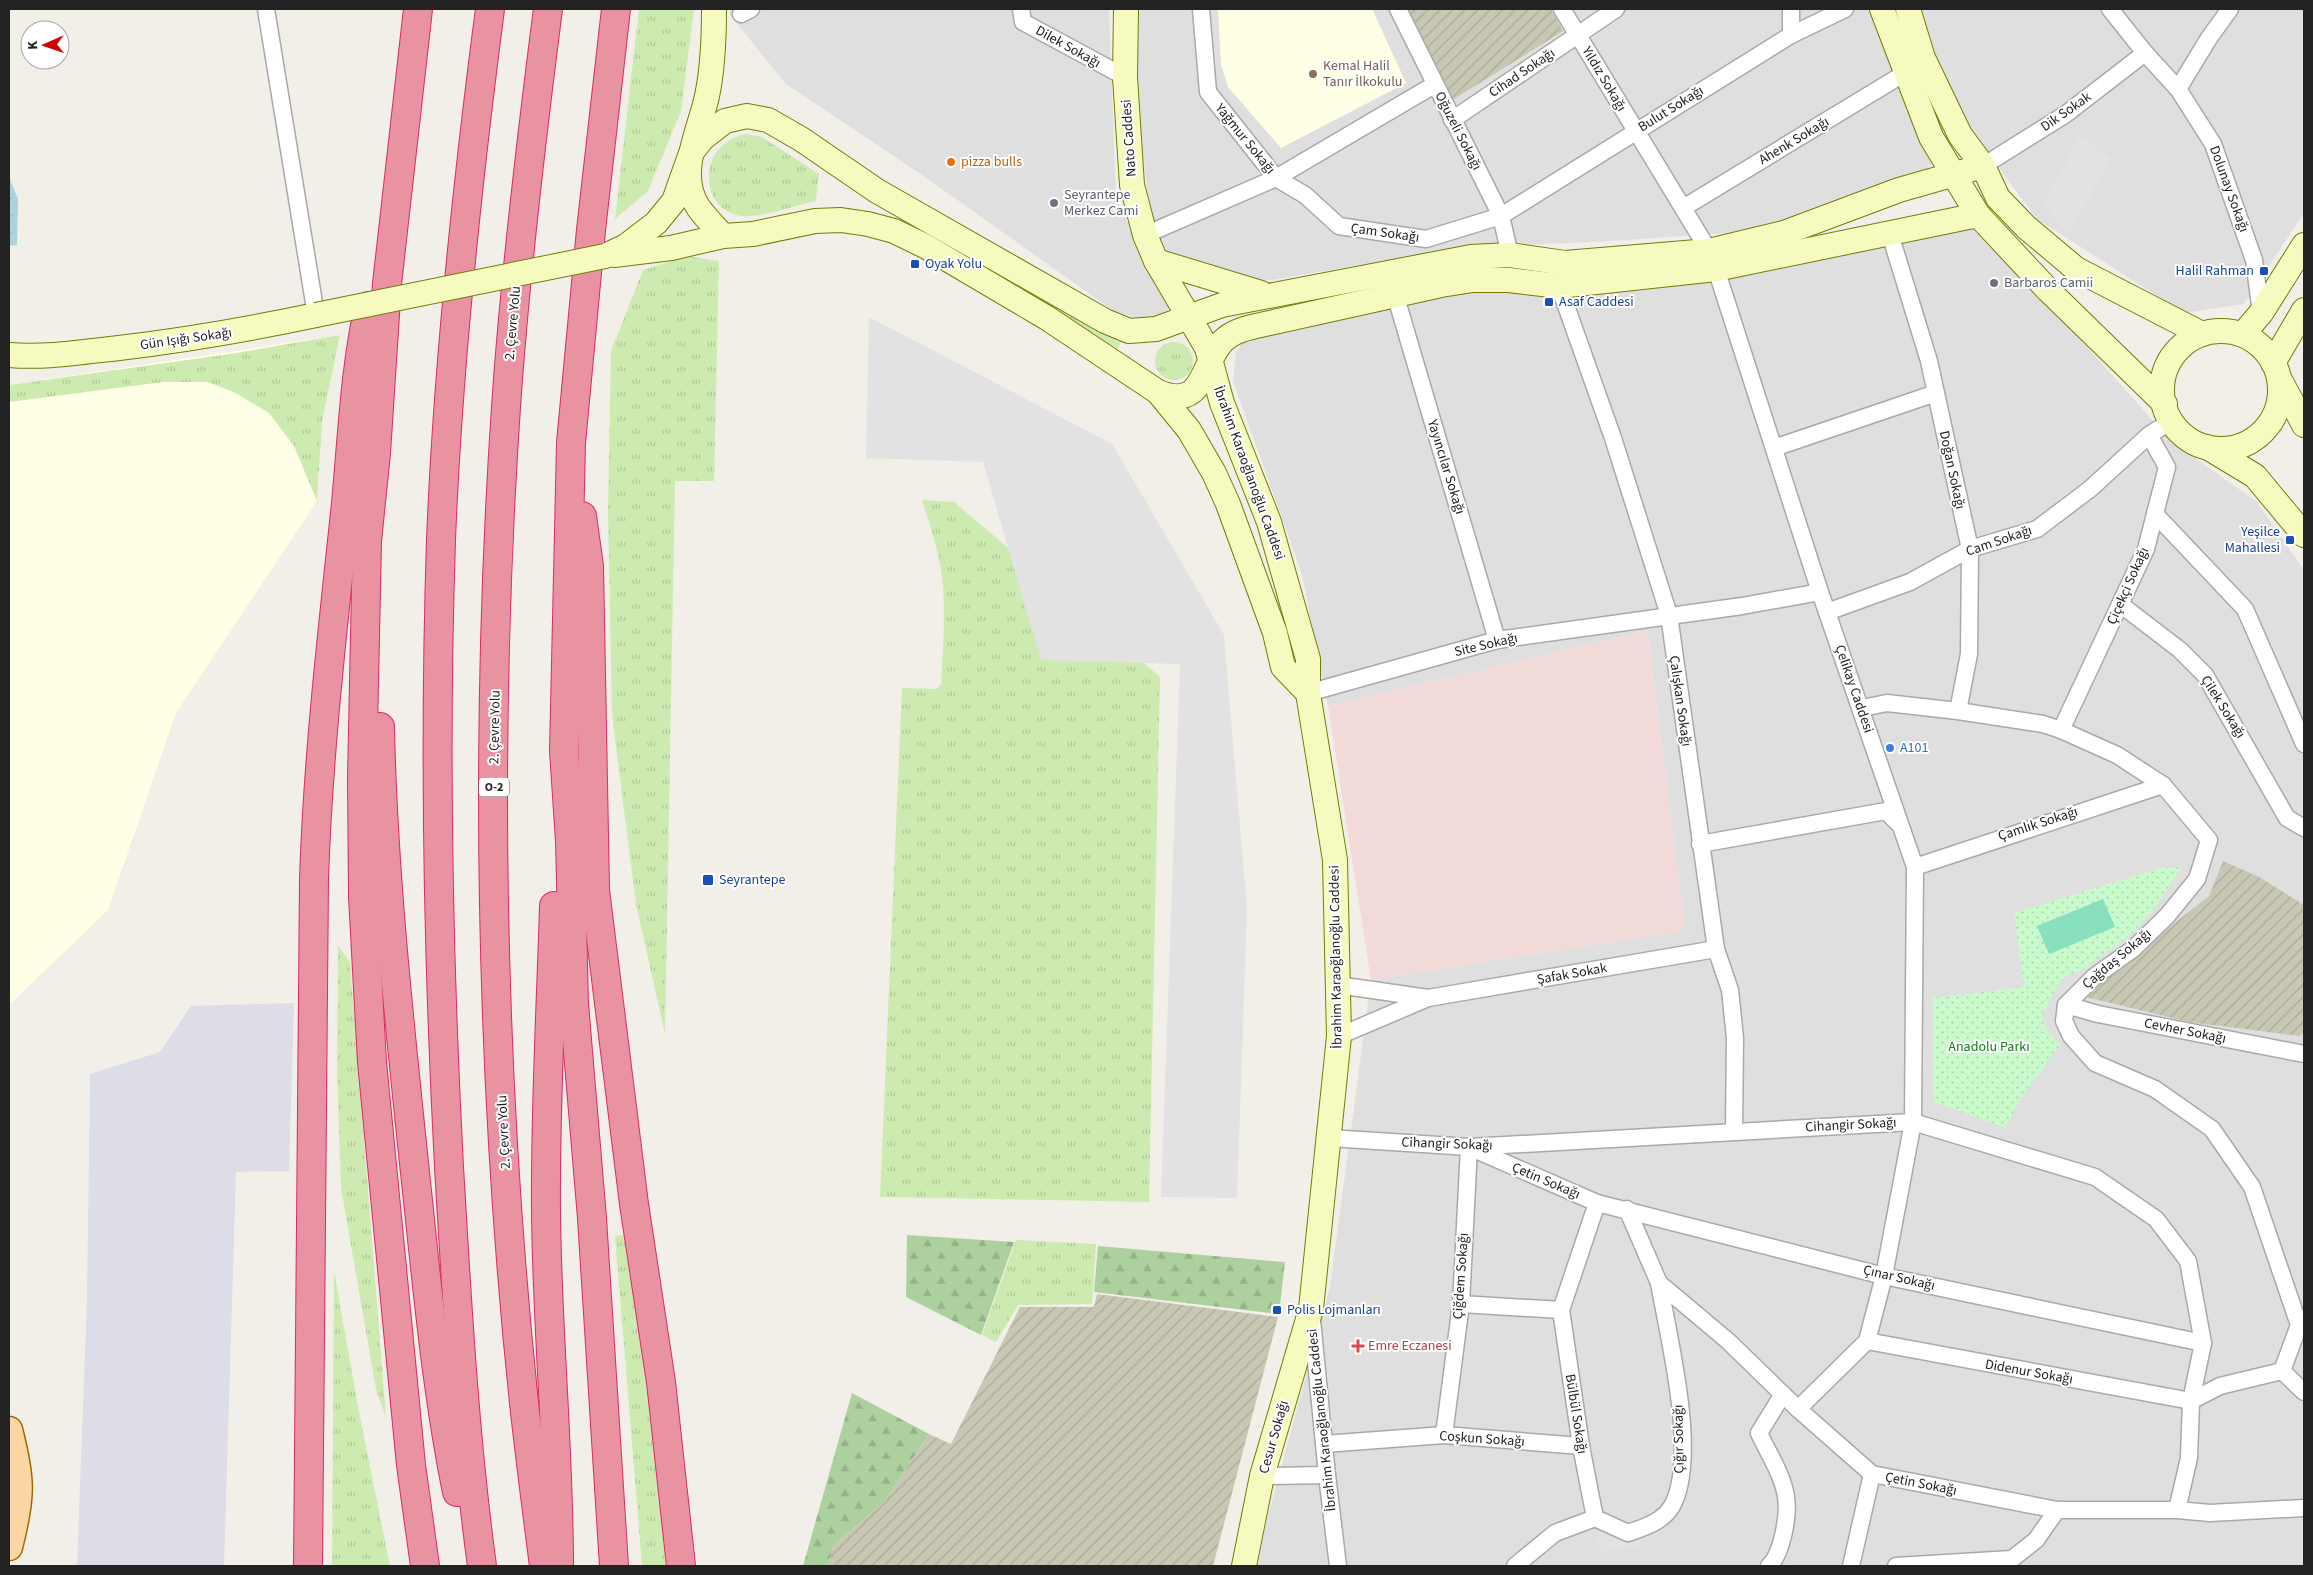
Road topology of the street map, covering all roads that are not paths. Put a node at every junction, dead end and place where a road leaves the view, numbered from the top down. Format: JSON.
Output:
{"nodes":[{"id":1,"x":266,"y":9,"type":"edge"},
{"id":2,"x":418,"y":9,"type":"edge"},
{"id":3,"x":490,"y":9,"type":"edge"},
{"id":4,"x":548,"y":9,"type":"edge"},
{"id":5,"x":616,"y":9,"type":"edge"},
{"id":6,"x":714,"y":9,"type":"edge"},
{"id":7,"x":1021,"y":9,"type":"edge"},
{"id":8,"x":1126,"y":9,"type":"edge"},
{"id":9,"x":1201,"y":9,"type":"edge"},
{"id":10,"x":1398,"y":9,"type":"edge"},
{"id":11,"x":1562,"y":9,"type":"edge"},
{"id":12,"x":1616,"y":9,"type":"edge"},
{"id":13,"x":1791,"y":9,"type":"edge"},
{"id":14,"x":1845,"y":9,"type":"edge"},
{"id":15,"x":1882,"y":9,"type":"edge"},
{"id":16,"x":1909,"y":9,"type":"edge"},
{"id":17,"x":2110,"y":9,"type":"edge"},
{"id":18,"x":2230,"y":9,"type":"edge"},
{"id":19,"x":1578,"y":35,"type":"junction"},
{"id":20,"x":1791,"y":35,"type":"junction"},
{"id":21,"x":2145,"y":53,"type":"junction"},
{"id":22,"x":1905,"y":73,"type":"junction"},
{"id":23,"x":1125,"y":77,"type":"junction"},
{"id":24,"x":1434,"y":85,"type":"junction"},
{"id":25,"x":2178,"y":90,"type":"junction"},
{"id":26,"x":1452,"y":120,"type":"junction"},
{"id":27,"x":1635,"y":132,"type":"junction"},
{"id":28,"x":690,"y":153,"type":"junction"},
{"id":29,"x":1983,"y":166,"type":"junction"},
{"id":30,"x":1954,"y":174,"type":"junction"},
{"id":31,"x":1276,"y":178,"type":"junction"},
{"id":32,"x":1683,"y":208,"type":"junction"},
{"id":33,"x":1978,"y":215,"type":"junction"},
{"id":34,"x":1501,"y":216,"type":"junction"},
{"id":35,"x":394,"y":221,"type":"junction"},
{"id":36,"x":1890,"y":234,"type":"junction"},
{"id":37,"x":1145,"y":235,"type":"junction"},
{"id":38,"x":723,"y":236,"type":"junction"},
{"id":39,"x":2304,"y":244,"type":"edge"},
{"id":40,"x":1510,"y":255,"type":"junction"},
{"id":41,"x":605,"y":256,"type":"junction"},
{"id":42,"x":1713,"y":260,"type":"junction"},
{"id":43,"x":1156,"y":261,"type":"junction"},
{"id":44,"x":1559,"y":286,"type":"junction"},
{"id":45,"x":1395,"y":294,"type":"junction"},
{"id":46,"x":1268,"y":295,"type":"junction"},
{"id":47,"x":2304,"y":310,"type":"edge"},
{"id":48,"x":2261,"y":313,"type":"junction"},
{"id":49,"x":316,"y":315,"type":"junction"},
{"id":50,"x":1187,"y":316,"type":"junction"},
{"id":51,"x":2202,"y":334,"type":"junction"},
{"id":52,"x":2244,"y":334,"type":"junction"},
{"id":53,"x":9,"y":355,"type":"edge"},
{"id":54,"x":56,"y":355,"type":"junction"},
{"id":55,"x":1210,"y":363,"type":"junction"},
{"id":56,"x":9,"y":367,"type":"edge"},
{"id":57,"x":2276,"y":370,"type":"junction"},
{"id":58,"x":1158,"y":392,"type":"junction"},
{"id":59,"x":1936,"y":393,"type":"junction"},
{"id":60,"x":2168,"y":412,"type":"junction"},
{"id":61,"x":2304,"y":425,"type":"edge"},
{"id":62,"x":2149,"y":435,"type":"junction"},
{"id":63,"x":571,"y":443,"type":"junction"},
{"id":64,"x":2207,"y":447,"type":"junction"},
{"id":65,"x":1774,"y":448,"type":"junction"},
{"id":66,"x":376,"y":453,"type":"junction"},
{"id":67,"x":2155,"y":514,"type":"junction"},
{"id":68,"x":2304,"y":535,"type":"edge"},
{"id":69,"x":1970,"y":549,"type":"junction"},
{"id":70,"x":1820,"y":592,"type":"junction"},
{"id":71,"x":2120,"y":604,"type":"junction"},
{"id":72,"x":1827,"y":612,"type":"junction"},
{"id":73,"x":1669,"y":615,"type":"junction"},
{"id":74,"x":1497,"y":640,"type":"junction"},
{"id":75,"x":1308,"y":693,"type":"junction"},
{"id":76,"x":1862,"y":708,"type":"junction"},
{"id":77,"x":1958,"y":711,"type":"junction"},
{"id":78,"x":2061,"y":730,"type":"junction"},
{"id":79,"x":2304,"y":744,"type":"edge"},
{"id":80,"x":564,"y":751,"type":"junction"},
{"id":81,"x":2163,"y":785,"type":"junction"},
{"id":82,"x":1899,"y":824,"type":"junction"},
{"id":83,"x":2304,"y":828,"type":"edge"},
{"id":84,"x":1700,"y":844,"type":"junction"},
{"id":85,"x":1915,"y":867,"type":"junction"},
{"id":86,"x":1716,"y":949,"type":"junction"},
{"id":87,"x":1338,"y":985,"type":"junction"},
{"id":88,"x":1428,"y":998,"type":"junction"},
{"id":89,"x":2066,"y":1006,"type":"junction"},
{"id":90,"x":1339,"y":1036,"type":"junction"},
{"id":91,"x":2304,"y":1054,"type":"edge"},
{"id":92,"x":1913,"y":1122,"type":"junction"},
{"id":93,"x":1734,"y":1130,"type":"junction"},
{"id":94,"x":1330,"y":1138,"type":"junction"},
{"id":95,"x":1468,"y":1147,"type":"junction"},
{"id":96,"x":1596,"y":1202,"type":"junction"},
{"id":97,"x":1627,"y":1209,"type":"junction"},
{"id":98,"x":1884,"y":1276,"type":"junction"},
{"id":99,"x":1659,"y":1283,"type":"junction"},
{"id":100,"x":1461,"y":1304,"type":"junction"},
{"id":101,"x":1311,"y":1309,"type":"junction"},
{"id":102,"x":1561,"y":1310,"type":"junction"},
{"id":103,"x":1868,"y":1341,"type":"junction"},
{"id":104,"x":2203,"y":1343,"type":"junction"},
{"id":105,"x":2282,"y":1371,"type":"junction"},
{"id":106,"x":2304,"y":1392,"type":"edge"},
{"id":107,"x":1783,"y":1394,"type":"junction"},
{"id":108,"x":2191,"y":1401,"type":"junction"},
{"id":109,"x":1798,"y":1409,"type":"junction"},
{"id":110,"x":1444,"y":1435,"type":"junction"},
{"id":111,"x":11,"y":1437,"type":"edge"},
{"id":112,"x":1324,"y":1444,"type":"junction"},
{"id":113,"x":1580,"y":1446,"type":"junction"},
{"id":114,"x":1872,"y":1474,"type":"junction"},
{"id":115,"x":1327,"y":1475,"type":"junction"},
{"id":116,"x":9,"y":1476,"type":"edge"},
{"id":117,"x":1262,"y":1476,"type":"junction"},
{"id":118,"x":2304,"y":1508,"type":"edge"},
{"id":119,"x":2056,"y":1510,"type":"junction"},
{"id":120,"x":2177,"y":1510,"type":"junction"},
{"id":121,"x":1595,"y":1518,"type":"junction"},
{"id":122,"x":9,"y":1547,"type":"edge"},
{"id":123,"x":481,"y":1563,"type":"edge"},
{"id":124,"x":308,"y":1566,"type":"edge"},
{"id":125,"x":425,"y":1566,"type":"edge"},
{"id":126,"x":544,"y":1566,"type":"edge"},
{"id":127,"x":559,"y":1566,"type":"edge"},
{"id":128,"x":614,"y":1566,"type":"edge"},
{"id":129,"x":681,"y":1566,"type":"edge"},
{"id":130,"x":1244,"y":1566,"type":"edge"},
{"id":131,"x":1338,"y":1566,"type":"edge"},
{"id":132,"x":1515,"y":1566,"type":"edge"},
{"id":133,"x":1769,"y":1566,"type":"edge"},
{"id":134,"x":1851,"y":1566,"type":"edge"},
{"id":135,"x":1896,"y":1566,"type":"edge"}],
"edges":[{"from":1,"to":49,"type":"street"},
{"from":2,"to":35,"type":"highway"},
{"from":3,"to":123,"type":"highway"},
{"from":4,"to":126,"type":"highway","name":"2. Çevre Yolu","number":"O-2"},
{"from":5,"to":63,"type":"highway"},
{"from":6,"to":28,"type":"street"},
{"from":7,"to":23,"type":"street","name":"Dilek Sokağı"},
{"from":8,"to":23,"type":"street","name":"Nato Caddesi"},
{"from":9,"to":31,"type":"street","name":"Yağmur Sokağı"},
{"from":10,"to":24,"type":"street","name":"Oğuzeli Sokağı"},
{"from":11,"to":19,"type":"street","name":"Yıldız Sokağı"},
{"from":12,"to":19,"type":"street","name":"Cihad Sokağı"},
{"from":13,"to":20,"type":"street"},
{"from":14,"to":20,"type":"street","name":"Bulut Sokağı"},
{"from":15,"to":22,"type":"street"},
{"from":16,"to":29,"type":"street"},
{"from":17,"to":21,"type":"street","name":"Dolunay Sokağı"},
{"from":18,"to":25,"type":"street"},
{"from":19,"to":26,"type":"street","name":"Cihad Sokağı"},
{"from":19,"to":27,"type":"street","name":"Yıldız Sokağı"},
{"from":20,"to":27,"type":"street","name":"Bulut Sokağı"},
{"from":21,"to":25,"type":"street","name":"Dolunay Sokağı"},
{"from":21,"to":29,"type":"street","name":"Dik Sokak"},
{"from":22,"to":30,"type":"street"},
{"from":22,"to":32,"type":"street","name":"Ahenk Sokağı"},
{"from":23,"to":37,"type":"street","name":"Nato Caddesi"},
{"from":24,"to":26,"type":"street","name":"Oğuzeli Sokağı"},
{"from":24,"to":31,"type":"street","name":"Yağmur Sokağı"},
{"from":25,"to":48,"type":"street","name":"Dolunay Sokağı"},
{"from":26,"to":34,"type":"street","name":"Oğuzeli Sokağı"},
{"from":27,"to":32,"type":"street","name":"Yıldız Sokağı"},
{"from":27,"to":34,"type":"street","name":"Bulut Sokağı"},
{"from":28,"to":38,"type":"street"},
{"from":28,"to":41,"type":"street"},
{"from":28,"to":50,"type":"street"},
{"from":29,"to":30,"type":"street"},
{"from":29,"to":51,"type":"street"},
{"from":30,"to":33,"type":"street"},
{"from":30,"to":42,"type":"street"},
{"from":31,"to":34,"type":"street","name":"Çam Sokağı"},
{"from":31,"to":37,"type":"street"},
{"from":32,"to":42,"type":"street","name":"Yıldız Sokağı"},
{"from":33,"to":36,"type":"street"},
{"from":33,"to":60,"type":"street"},
{"from":34,"to":40,"type":"street","name":"Oğuzeli Sokağı"},
{"from":35,"to":66,"type":"highway"},
{"from":35,"to":124,"type":"highway"},
{"from":36,"to":42,"type":"street"},
{"from":36,"to":59,"type":"street","name":"Doğan Sokağı"},
{"from":37,"to":43,"type":"street","name":"Nato Caddesi"},
{"from":38,"to":41,"type":"street"},
{"from":38,"to":58,"type":"street"},
{"from":39,"to":48,"type":"street"},
{"from":40,"to":42,"type":"street"},
{"from":40,"to":46,"type":"street"},
{"from":41,"to":49,"type":"street","name":"Gün Işığı Sokağı","bridge":true},
{"from":42,"to":44,"type":"street"},
{"from":42,"to":65,"type":"street","name":"Çelikay Caddesi"},
{"from":43,"to":46,"type":"street"},
{"from":43,"to":50,"type":"street","name":"Nato Caddesi"},
{"from":44,"to":45,"type":"street"},
{"from":44,"to":73,"type":"street","name":"Çalışkan Sokağı"},
{"from":45,"to":55,"type":"street"},
{"from":45,"to":74,"type":"street","name":"Yayıncılar Sokağı"},
{"from":46,"to":50,"type":"street"},
{"from":47,"to":57,"type":"street"},
{"from":48,"to":52,"type":"street"},
{"from":49,"to":54,"type":"street","name":"Gün Işığı Sokağı"},
{"from":50,"to":55,"type":"street","name":"İbrahim Karaoğlanoğlu Caddesi"},
{"from":51,"to":52,"type":"street"},
{"from":51,"to":60,"type":"street"},
{"from":52,"to":57,"type":"street"},
{"from":53,"to":54,"type":"street","name":"Gün Işığı Sokağı"},
{"from":54,"to":56,"type":"street","name":"Gün Işığı Sokağı"},
{"from":55,"to":58,"type":"street"},
{"from":55,"to":75,"type":"street","name":"İbrahim Karaoğlanoğlu Caddesi"},
{"from":57,"to":61,"type":"street"},
{"from":57,"to":64,"type":"street"},
{"from":58,"to":75,"type":"street"},
{"from":59,"to":65,"type":"street"},
{"from":59,"to":69,"type":"street","name":"Doğan Sokağı"},
{"from":60,"to":62,"type":"street"},
{"from":60,"to":64,"type":"street"},
{"from":62,"to":67,"type":"street","name":"Çiçekçi Sokağı"},
{"from":62,"to":69,"type":"street","name":"Cam Sokağı"},
{"from":63,"to":80,"type":"highway"},
{"from":63,"to":129,"type":"highway"},
{"from":64,"to":68,"type":"street"},
{"from":65,"to":70,"type":"street","name":"Çelikay Caddesi"},
{"from":66,"to":123,"type":"highway"},
{"from":66,"to":125,"type":"highway"},
{"from":67,"to":71,"type":"street","name":"Çiçekçi Sokağı"},
{"from":67,"to":79,"type":"street"},
{"from":69,"to":72,"type":"street","name":"Cam Sokağı"},
{"from":69,"to":77,"type":"street","name":"Doğan Sokağı"},
{"from":70,"to":72,"type":"street","name":"Çelikay Caddesi"},
{"from":70,"to":73,"type":"street"},
{"from":71,"to":78,"type":"street","name":"Çiçekçi Sokağı"},
{"from":71,"to":83,"type":"street","name":"Çilek Sokağı"},
{"from":72,"to":76,"type":"street","name":"Çelikay Caddesi"},
{"from":73,"to":74,"type":"street","name":"Site Sokağı"},
{"from":73,"to":84,"type":"street","name":"Çalışkan Sokağı"},
{"from":74,"to":75,"type":"street","name":"Site Sokağı"},
{"from":75,"to":87,"type":"street","name":"İbrahim Karaoğlanoğlu Caddesi"},
{"from":76,"to":77,"type":"street","name":"Çağdaş Sokağı"},
{"from":76,"to":82,"type":"street","name":"Çelikay Caddesi"},
{"from":77,"to":78,"type":"street","name":"Çağdaş Sokağı"},
{"from":78,"to":81,"type":"street","name":"Çağdaş Sokağı"},
{"from":80,"to":127,"type":"highway"},
{"from":80,"to":128,"type":"highway"},
{"from":81,"to":85,"type":"street","name":"Çamlık Sokağı"},
{"from":81,"to":89,"type":"street","name":"Çağdaş Sokağı"},
{"from":82,"to":84,"type":"street"},
{"from":82,"to":85,"type":"street","name":"Çelikay Caddesi"},
{"from":84,"to":86,"type":"street","name":"Çalışkan Sokağı"},
{"from":85,"to":92,"type":"street","name":"Çelikay Caddesi"},
{"from":86,"to":88,"type":"street","name":"Şafak Sokak"},
{"from":86,"to":93,"type":"street","name":"Çalışkan Sokağı"},
{"from":87,"to":88,"type":"street"},
{"from":87,"to":90,"type":"street","name":"İbrahim Karaoğlanoğlu Caddesi"},
{"from":88,"to":90,"type":"street"},
{"from":89,"to":91,"type":"street","name":"Cevher Sokağı"},
{"from":89,"to":105,"type":"street"},
{"from":90,"to":94,"type":"street","name":"İbrahim Karaoğlanoğlu Caddesi"},
{"from":92,"to":93,"type":"street","name":"Cihangir Sokağı"},
{"from":92,"to":98,"type":"street","name":"Çelikay Caddesi"},
{"from":92,"to":104,"type":"street","name":"Cihangir Sokağı"},
{"from":93,"to":95,"type":"street","name":"Cihangir Sokağı"},
{"from":94,"to":95,"type":"street","name":"Cihangir Sokağı"},
{"from":94,"to":101,"type":"street","name":"İbrahim Karaoğlanoğlu Caddesi"},
{"from":95,"to":96,"type":"street","name":"Çetin Sokağı"},
{"from":95,"to":100,"type":"street","name":"Çiğdem Sokağı"},
{"from":96,"to":97,"type":"street","name":"Çınar Sokağı"},
{"from":96,"to":102,"type":"street","name":"Bülbül Sokağı"},
{"from":97,"to":98,"type":"street","name":"Çınar Sokağı"},
{"from":97,"to":99,"type":"street","name":"Çetin Sokağı"},
{"from":98,"to":103,"type":"street","name":"Çelikay Caddesi"},
{"from":98,"to":104,"type":"street","name":"Çınar Sokağı"},
{"from":99,"to":107,"type":"street","name":"Çetin Sokağı"},
{"from":99,"to":121,"type":"street","name":"Çığır Sokağı"},
{"from":100,"to":102,"type":"street"},
{"from":100,"to":110,"type":"street","name":"Çiğdem Sokağı"},
{"from":101,"to":112,"type":"street","name":"İbrahim Karaoğlanoğlu Caddesi"},
{"from":101,"to":117,"type":"street","name":"Cesur Sokağı"},
{"from":102,"to":113,"type":"street","name":"Bülbül Sokağı"},
{"from":103,"to":108,"type":"street","name":"Didenur Sokağı"},
{"from":103,"to":109,"type":"street"},
{"from":104,"to":108,"type":"street","name":"Cihangir Sokağı"},
{"from":105,"to":106,"type":"street"},
{"from":105,"to":108,"type":"street"},
{"from":107,"to":109,"type":"street","name":"Çetin Sokağı"},
{"from":107,"to":133,"type":"street"},
{"from":108,"to":120,"type":"street","name":"Cihangir Sokağı"},
{"from":109,"to":114,"type":"street","name":"Çetin Sokağı"},
{"from":110,"to":112,"type":"street","name":"Coşkun Sokağı"},
{"from":110,"to":113,"type":"street","name":"Coşkun Sokağı"},
{"from":111,"to":116,"type":"main road"},
{"from":111,"to":122,"type":"main road"},
{"from":112,"to":115,"type":"street","name":"İbrahim Karaoğlanoğlu Caddesi"},
{"from":113,"to":121,"type":"street","name":"Bülbül Sokağı"},
{"from":114,"to":119,"type":"street","name":"Çetin Sokağı"},
{"from":114,"to":134,"type":"street"},
{"from":115,"to":117,"type":"street"},
{"from":115,"to":131,"type":"street","name":"İbrahim Karaoğlanoğlu Caddesi"},
{"from":117,"to":130,"type":"street","name":"Cesur Sokağı"},
{"from":118,"to":120,"type":"street","name":"Çetin Sokağı"},
{"from":119,"to":120,"type":"street","name":"Çetin Sokağı"},
{"from":119,"to":135,"type":"street"},
{"from":121,"to":132,"type":"street"}]}
